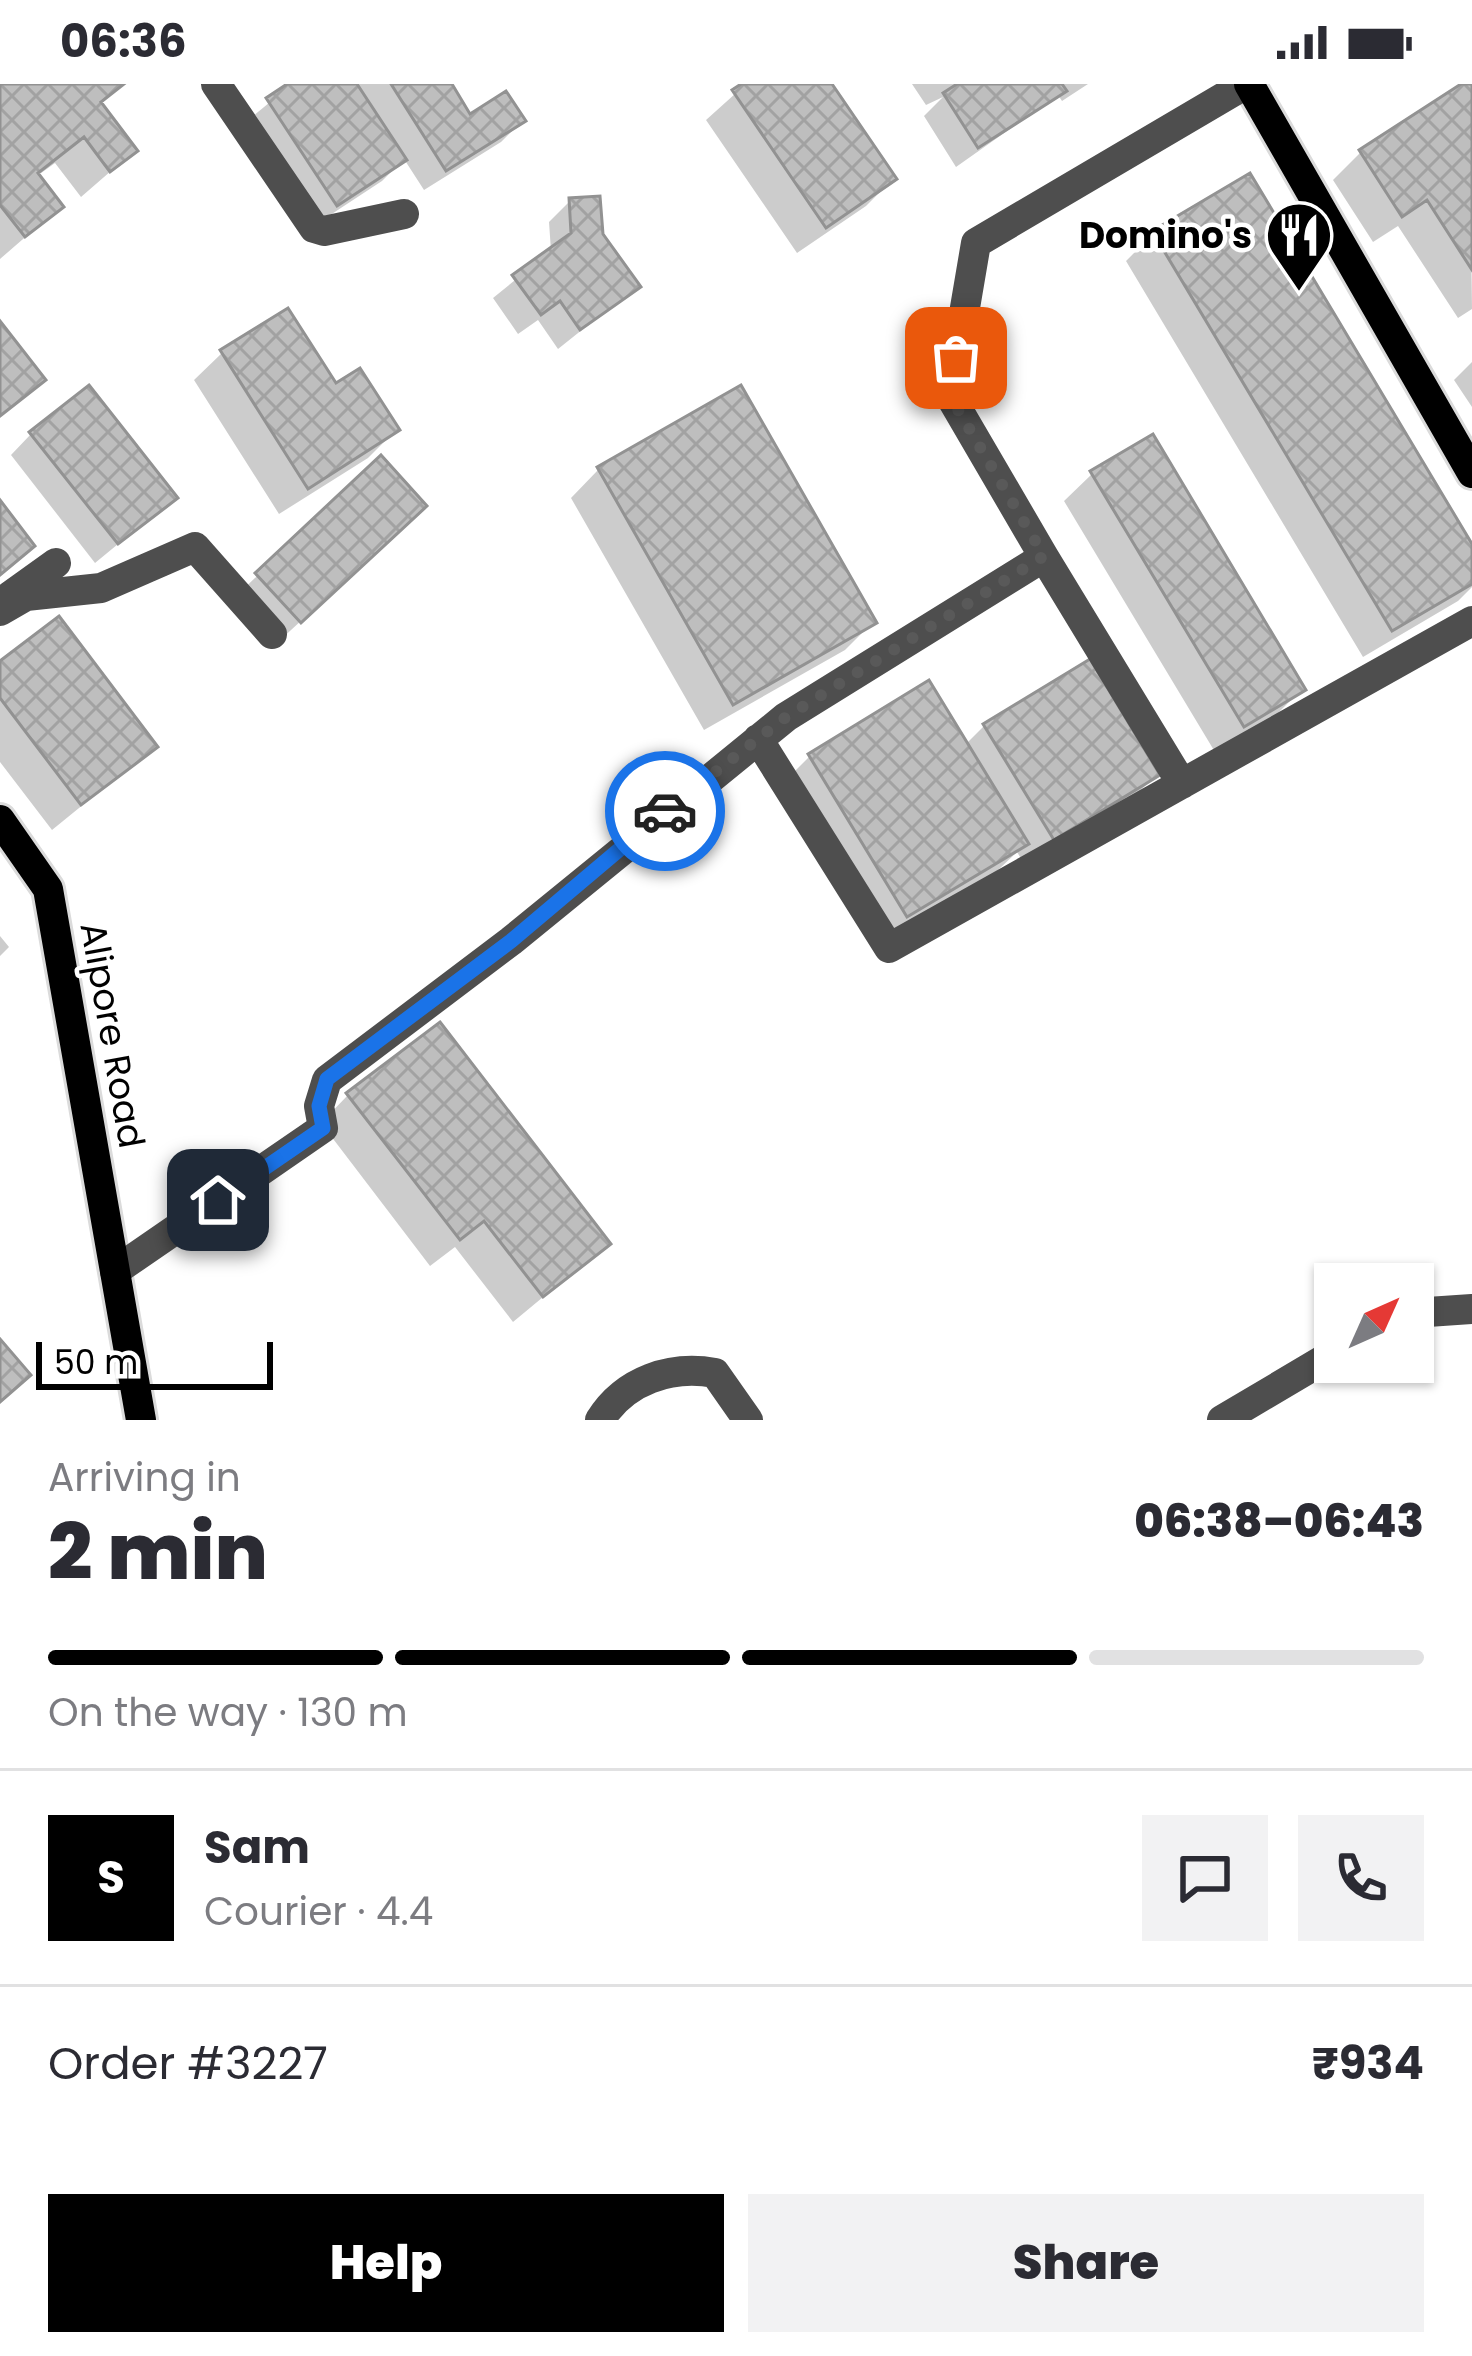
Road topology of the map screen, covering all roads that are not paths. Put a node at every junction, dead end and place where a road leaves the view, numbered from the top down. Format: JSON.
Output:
{"nodes":[{"id":1,"x":216,"y":84,"type":"edge"},
{"id":2,"x":1248,"y":84,"type":"edge"},
{"id":3,"x":404,"y":214,"type":"dead end"},
{"id":4,"x":1472,"y":473,"type":"edge"},
{"id":5,"x":1044,"y":556,"type":"junction"},
{"id":6,"x":56,"y":563,"type":"dead end"},
{"id":7,"x":0,"y":607,"type":"edge"},
{"id":8,"x":1472,"y":622,"type":"edge"},
{"id":9,"x":272,"y":634,"type":"dead end"},
{"id":10,"x":758,"y":739,"type":"junction"},
{"id":11,"x":1183,"y":784,"type":"junction"},
{"id":12,"x":0,"y":820,"type":"edge"},
{"id":13,"x":115,"y":1271,"type":"junction"},
{"id":14,"x":1472,"y":1309,"type":"edge"},
{"id":15,"x":1434,"y":1312,"type":"edge"},
{"id":16,"x":1314,"y":1365,"type":"edge"},
{"id":17,"x":141,"y":1420,"type":"edge"},
{"id":18,"x":600,"y":1420,"type":"edge"},
{"id":19,"x":748,"y":1420,"type":"edge"},
{"id":20,"x":1222,"y":1420,"type":"edge"}],
"edges":[{"from":1,"to":3,"type":"lane"},
{"from":2,"to":4,"type":"main road"},
{"from":2,"to":5,"type":"lane"},
{"from":5,"to":10,"type":"lane"},
{"from":5,"to":11,"type":"lane"},
{"from":6,"to":7,"type":"lane"},
{"from":7,"to":9,"type":"lane"},
{"from":8,"to":11,"type":"lane"},
{"from":10,"to":11,"type":"lane"},
{"from":10,"to":13,"type":"lane"},
{"from":12,"to":13,"type":"main road","name":"Alipore Road"},
{"from":13,"to":17,"type":"main road","name":"Alipore Road"},
{"from":14,"to":15,"type":"lane"},
{"from":16,"to":20,"type":"lane"},
{"from":18,"to":19,"type":"lane"}]}
